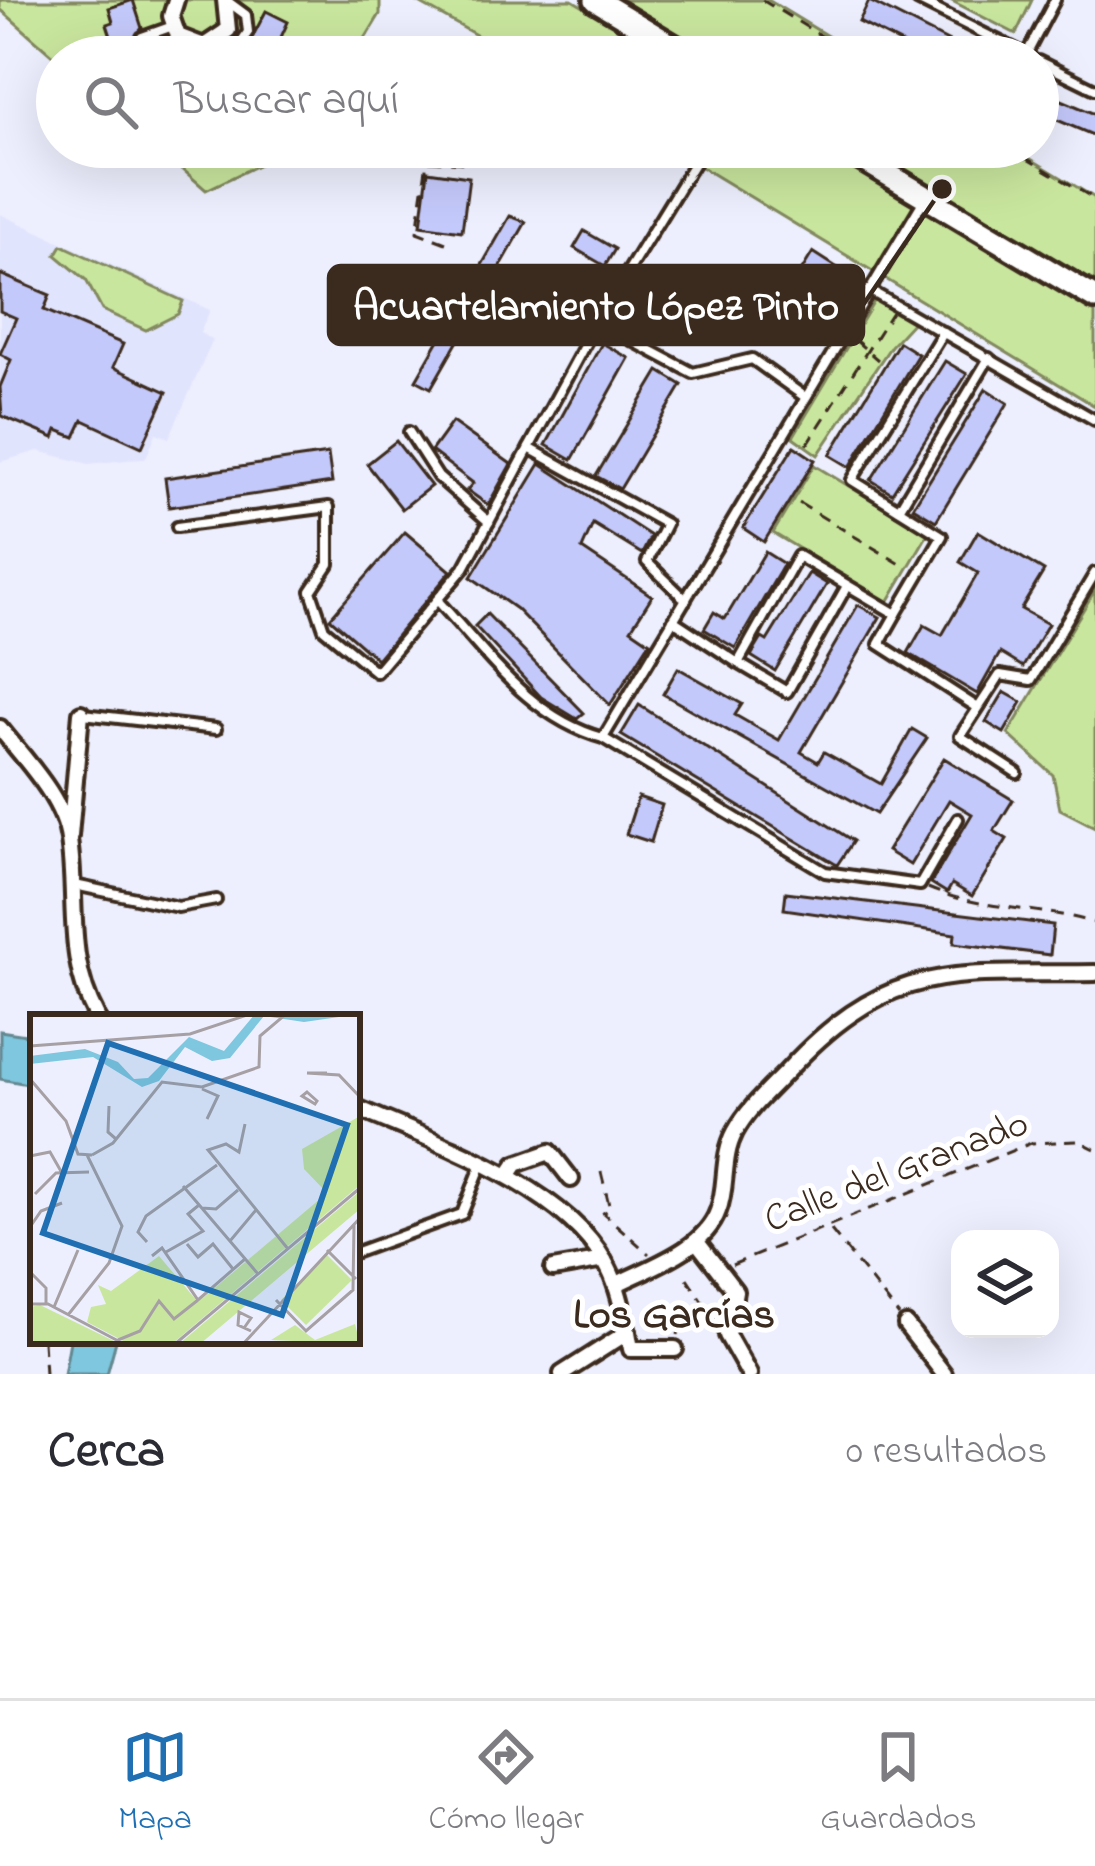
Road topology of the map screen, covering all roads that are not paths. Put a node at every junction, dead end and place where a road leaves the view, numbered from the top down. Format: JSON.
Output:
{"nodes":[{"id":1,"x":176,"y":0,"type":"edge"},
{"id":2,"x":225,"y":0,"type":"edge"},
{"id":3,"x":596,"y":0,"type":"edge"},
{"id":4,"x":917,"y":0,"type":"edge"},
{"id":5,"x":1054,"y":0,"type":"edge"},
{"id":6,"x":172,"y":26,"type":"junction"},
{"id":7,"x":145,"y":36,"type":"edge"},
{"id":8,"x":176,"y":36,"type":"edge"},
{"id":9,"x":219,"y":36,"type":"edge"},
{"id":10,"x":657,"y":36,"type":"edge"},
{"id":11,"x":990,"y":36,"type":"edge"},
{"id":12,"x":1040,"y":36,"type":"edge"},
{"id":13,"x":1059,"y":71,"type":"edge"},
{"id":14,"x":1095,"y":89,"type":"edge"},
{"id":15,"x":691,"y":168,"type":"edge"},
{"id":16,"x":877,"y":168,"type":"edge"},
{"id":17,"x":926,"y":197,"type":"junction"},
{"id":18,"x":869,"y":290,"type":"junction"},
{"id":19,"x":1095,"y":298,"type":"edge"},
{"id":20,"x":597,"y":322,"type":"junction"},
{"id":21,"x":944,"y":332,"type":"junction"},
{"id":22,"x":989,"y":358,"type":"junction"},
{"id":23,"x":806,"y":397,"type":"junction"},
{"id":24,"x":1095,"y":420,"type":"edge"},
{"id":25,"x":409,"y":432,"type":"dead end"},
{"id":26,"x":529,"y":448,"type":"junction"},
{"id":27,"x":899,"y":509,"type":"junction"},
{"id":28,"x":489,"y":522,"type":"junction"},
{"id":29,"x":178,"y":527,"type":"dead end"},
{"id":30,"x":1095,"y":573,"type":"edge"},
{"id":31,"x":847,"y":586,"type":"junction"},
{"id":32,"x":686,"y":599,"type":"junction"},
{"id":33,"x":437,"y":600,"type":"junction"},
{"id":34,"x":896,"y":614,"type":"junction"},
{"id":35,"x":673,"y":620,"type":"junction"},
{"id":36,"x":738,"y":663,"type":"junction"},
{"id":37,"x":975,"y":706,"type":"junction"},
{"id":38,"x":82,"y":713,"type":"joint"},
{"id":39,"x":0,"y":728,"type":"edge"},
{"id":40,"x":216,"y":729,"type":"dead end"},
{"id":41,"x":603,"y":738,"type":"junction"},
{"id":42,"x":1017,"y":773,"type":"dead end"},
{"id":43,"x":958,"y":819,"type":"dead end"},
{"id":44,"x":70,"y":841,"type":"junction"},
{"id":45,"x":68,"y":884,"type":"junction"},
{"id":46,"x":216,"y":900,"type":"dead end"},
{"id":47,"x":1095,"y":973,"type":"edge"},
{"id":48,"x":96,"y":1014,"type":"edge"},
{"id":49,"x":360,"y":1109,"type":"edge"},
{"id":50,"x":483,"y":1162,"type":"junction"},
{"id":51,"x":510,"y":1173,"type":"junction"},
{"id":52,"x":572,"y":1179,"type":"dead end"},
{"id":53,"x":697,"y":1242,"type":"junction"},
{"id":54,"x":360,"y":1251,"type":"edge"},
{"id":55,"x":604,"y":1260,"type":"junction"},
{"id":56,"x":553,"y":1269,"type":"dead end"},
{"id":57,"x":617,"y":1285,"type":"junction"},
{"id":58,"x":906,"y":1325,"type":"road end"},
{"id":59,"x":628,"y":1332,"type":"junction"},
{"id":60,"x":675,"y":1348,"type":"road end"},
{"id":61,"x":563,"y":1374,"type":"edge"},
{"id":62,"x":749,"y":1374,"type":"edge"},
{"id":63,"x":944,"y":1374,"type":"edge"}],
"edges":[{"from":1,"to":6,"type":"street"},
{"from":2,"to":9,"type":"street"},
{"from":3,"to":10,"type":"main road"},
{"from":4,"to":11,"type":"lane"},
{"from":5,"to":12,"type":"lane"},
{"from":6,"to":7,"type":"lane"},
{"from":6,"to":8,"type":"street"},
{"from":13,"to":14,"type":"lane"},
{"from":15,"to":20,"type":"lane"},
{"from":16,"to":17,"type":"main road"},
{"from":17,"to":18,"type":"lane"},
{"from":17,"to":19,"type":"main road"},
{"from":18,"to":21,"type":"lane"},
{"from":18,"to":23,"type":"lane"},
{"from":20,"to":23,"type":"lane"},
{"from":20,"to":26,"type":"lane"},
{"from":21,"to":22,"type":"lane"},
{"from":21,"to":27,"type":"lane"},
{"from":22,"to":24,"type":"lane"},
{"from":22,"to":27,"type":"lane"},
{"from":23,"to":32,"type":"lane"},
{"from":25,"to":28,"type":"lane"},
{"from":26,"to":28,"type":"lane"},
{"from":26,"to":32,"type":"lane"},
{"from":27,"to":34,"type":"lane"},
{"from":28,"to":33,"type":"lane"},
{"from":29,"to":33,"type":"lane"},
{"from":30,"to":37,"type":"lane"},
{"from":31,"to":34,"type":"lane"},
{"from":31,"to":36,"type":"lane"},
{"from":31,"to":36,"type":"lane"},
{"from":32,"to":35,"type":"lane"},
{"from":33,"to":41,"type":"lane"},
{"from":34,"to":37,"type":"lane"},
{"from":35,"to":36,"type":"lane"},
{"from":35,"to":41,"type":"lane"},
{"from":37,"to":42,"type":"lane"},
{"from":38,"to":40,"type":"lane"},
{"from":38,"to":44,"type":"street"},
{"from":39,"to":44,"type":"street"},
{"from":41,"to":43,"type":"lane"},
{"from":44,"to":45,"type":"street"},
{"from":45,"to":46,"type":"lane"},
{"from":45,"to":48,"type":"street"},
{"from":47,"to":53,"type":"street"},
{"from":49,"to":50,"type":"street"},
{"from":50,"to":51,"type":"street"},
{"from":50,"to":54,"type":"lane"},
{"from":51,"to":52,"type":"street"},
{"from":51,"to":55,"type":"street"},
{"from":53,"to":57,"type":"street"},
{"from":53,"to":62,"type":"street"},
{"from":55,"to":56,"type":"street"},
{"from":55,"to":57,"type":"street"},
{"from":57,"to":59,"type":"street"},
{"from":58,"to":63,"type":"street"},
{"from":59,"to":60,"type":"street"},
{"from":59,"to":61,"type":"street"}]}
